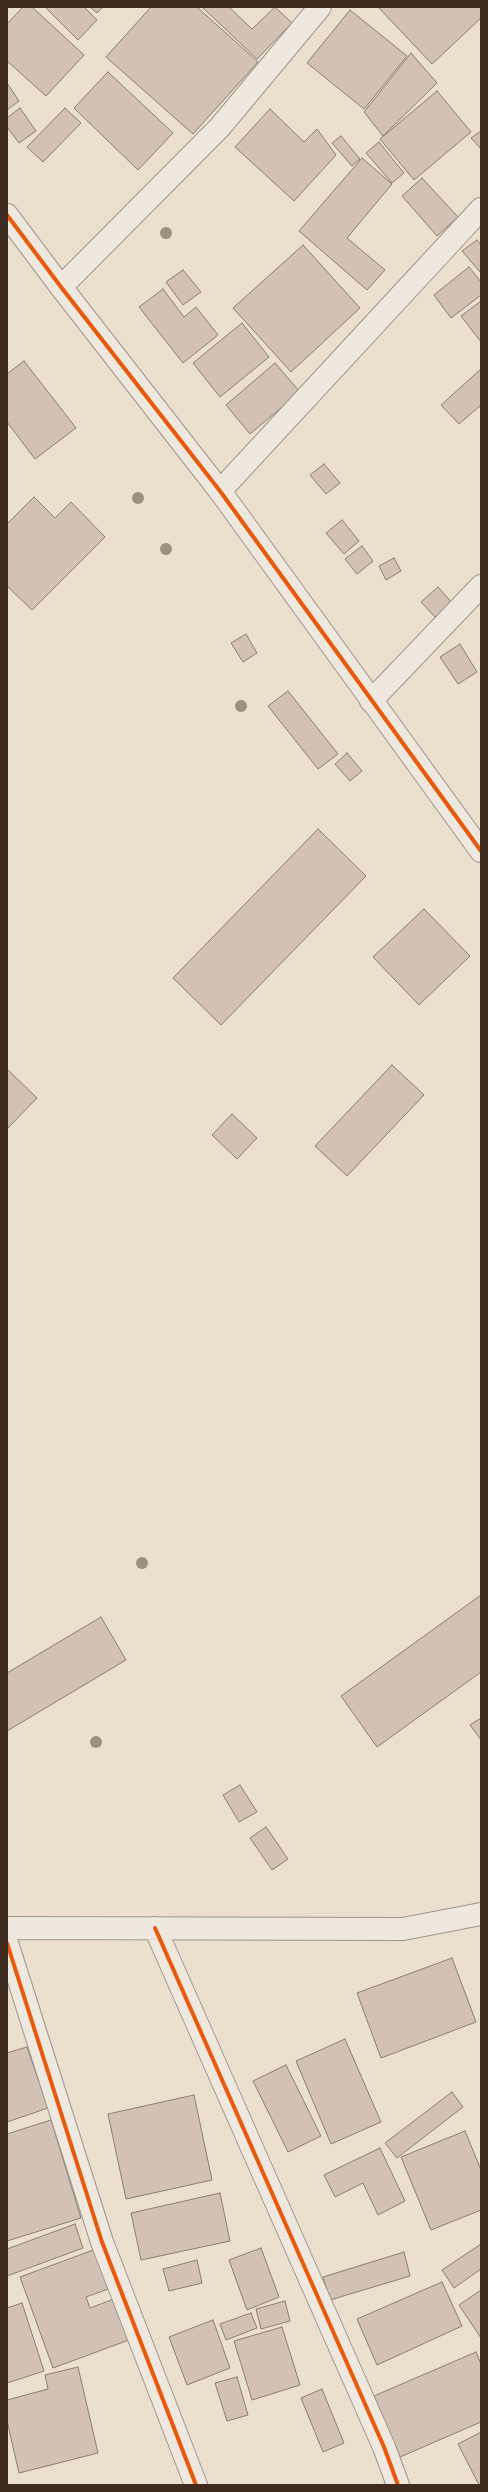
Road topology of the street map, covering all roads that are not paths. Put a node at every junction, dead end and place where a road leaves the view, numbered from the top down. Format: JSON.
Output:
{"nodes":[{"id":1,"x":320,"y":7,"type":"edge"},
{"id":2,"x":481,"y":209,"type":"edge"},
{"id":3,"x":7,"y":215,"type":"edge"},
{"id":4,"x":61,"y":287,"type":"junction"},
{"id":5,"x":220,"y":491,"type":"junction"},
{"id":6,"x":481,"y":586,"type":"edge"},
{"id":7,"x":371,"y":701,"type":"junction"},
{"id":8,"x":481,"y":851,"type":"edge"},
{"id":9,"x":481,"y":1914,"type":"edge"},
{"id":10,"x":7,"y":1928,"type":"edge"},
{"id":11,"x":155,"y":1928,"type":"junction"},
{"id":12,"x":7,"y":1944,"type":"edge"},
{"id":13,"x":196,"y":2485,"type":"edge"},
{"id":14,"x":398,"y":2485,"type":"edge"}],
"edges":[{"from":1,"to":4,"type":"street"},
{"from":2,"to":5,"type":"street"},
{"from":3,"to":4,"type":"street"},
{"from":4,"to":5,"type":"street"},
{"from":5,"to":7,"type":"street"},
{"from":6,"to":7,"type":"street"},
{"from":7,"to":8,"type":"street"},
{"from":9,"to":11,"type":"street"},
{"from":10,"to":11,"type":"street"},
{"from":11,"to":14,"type":"street"},
{"from":12,"to":13,"type":"street"}]}
